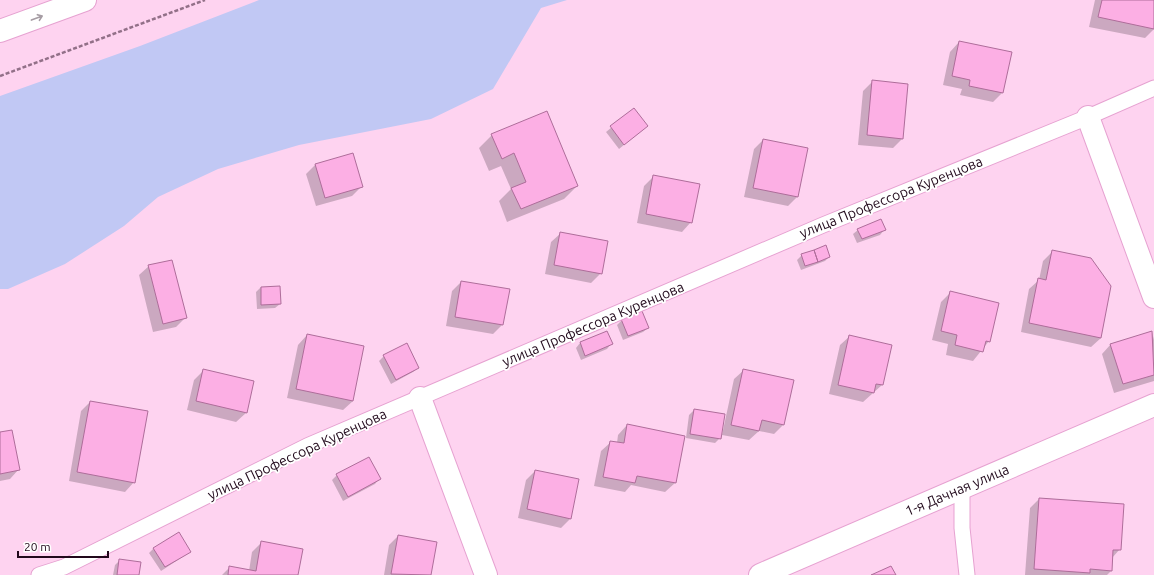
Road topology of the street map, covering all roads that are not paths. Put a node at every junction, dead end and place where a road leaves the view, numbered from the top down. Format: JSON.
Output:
{"nodes":[{"id":1,"x":85,"y":0,"type":"edge"},
{"id":2,"x":0,"y":31,"type":"edge"},
{"id":3,"x":1154,"y":88,"type":"edge"},
{"id":4,"x":1088,"y":117,"type":"junction"},
{"id":5,"x":1154,"y":297,"type":"edge"},
{"id":6,"x":420,"y":398,"type":"junction"},
{"id":7,"x":1154,"y":405,"type":"edge"},
{"id":8,"x":962,"y":488,"type":"junction"},
{"id":9,"x":39,"y":574,"type":"edge"},
{"id":10,"x":486,"y":575,"type":"edge"},
{"id":11,"x":760,"y":575,"type":"edge"},
{"id":12,"x":967,"y":575,"type":"edge"}],
"edges":[{"from":2,"to":1,"type":"main road","one_way":true},
{"from":3,"to":4,"type":"lane","name":"улица Профессора Куренцова"},
{"from":4,"to":5,"type":"main road"},
{"from":4,"to":6,"type":"lane","name":"улица Профессора Куренцова"},
{"from":6,"to":9,"type":"lane","name":"улица Профессора Куренцова"},
{"from":6,"to":10,"type":"main road"},
{"from":7,"to":8,"type":"main road","name":"1-я Дачная улица"},
{"from":8,"to":11,"type":"main road","name":"1-я Дачная улица"},
{"from":8,"to":12,"type":"lane"}]}
